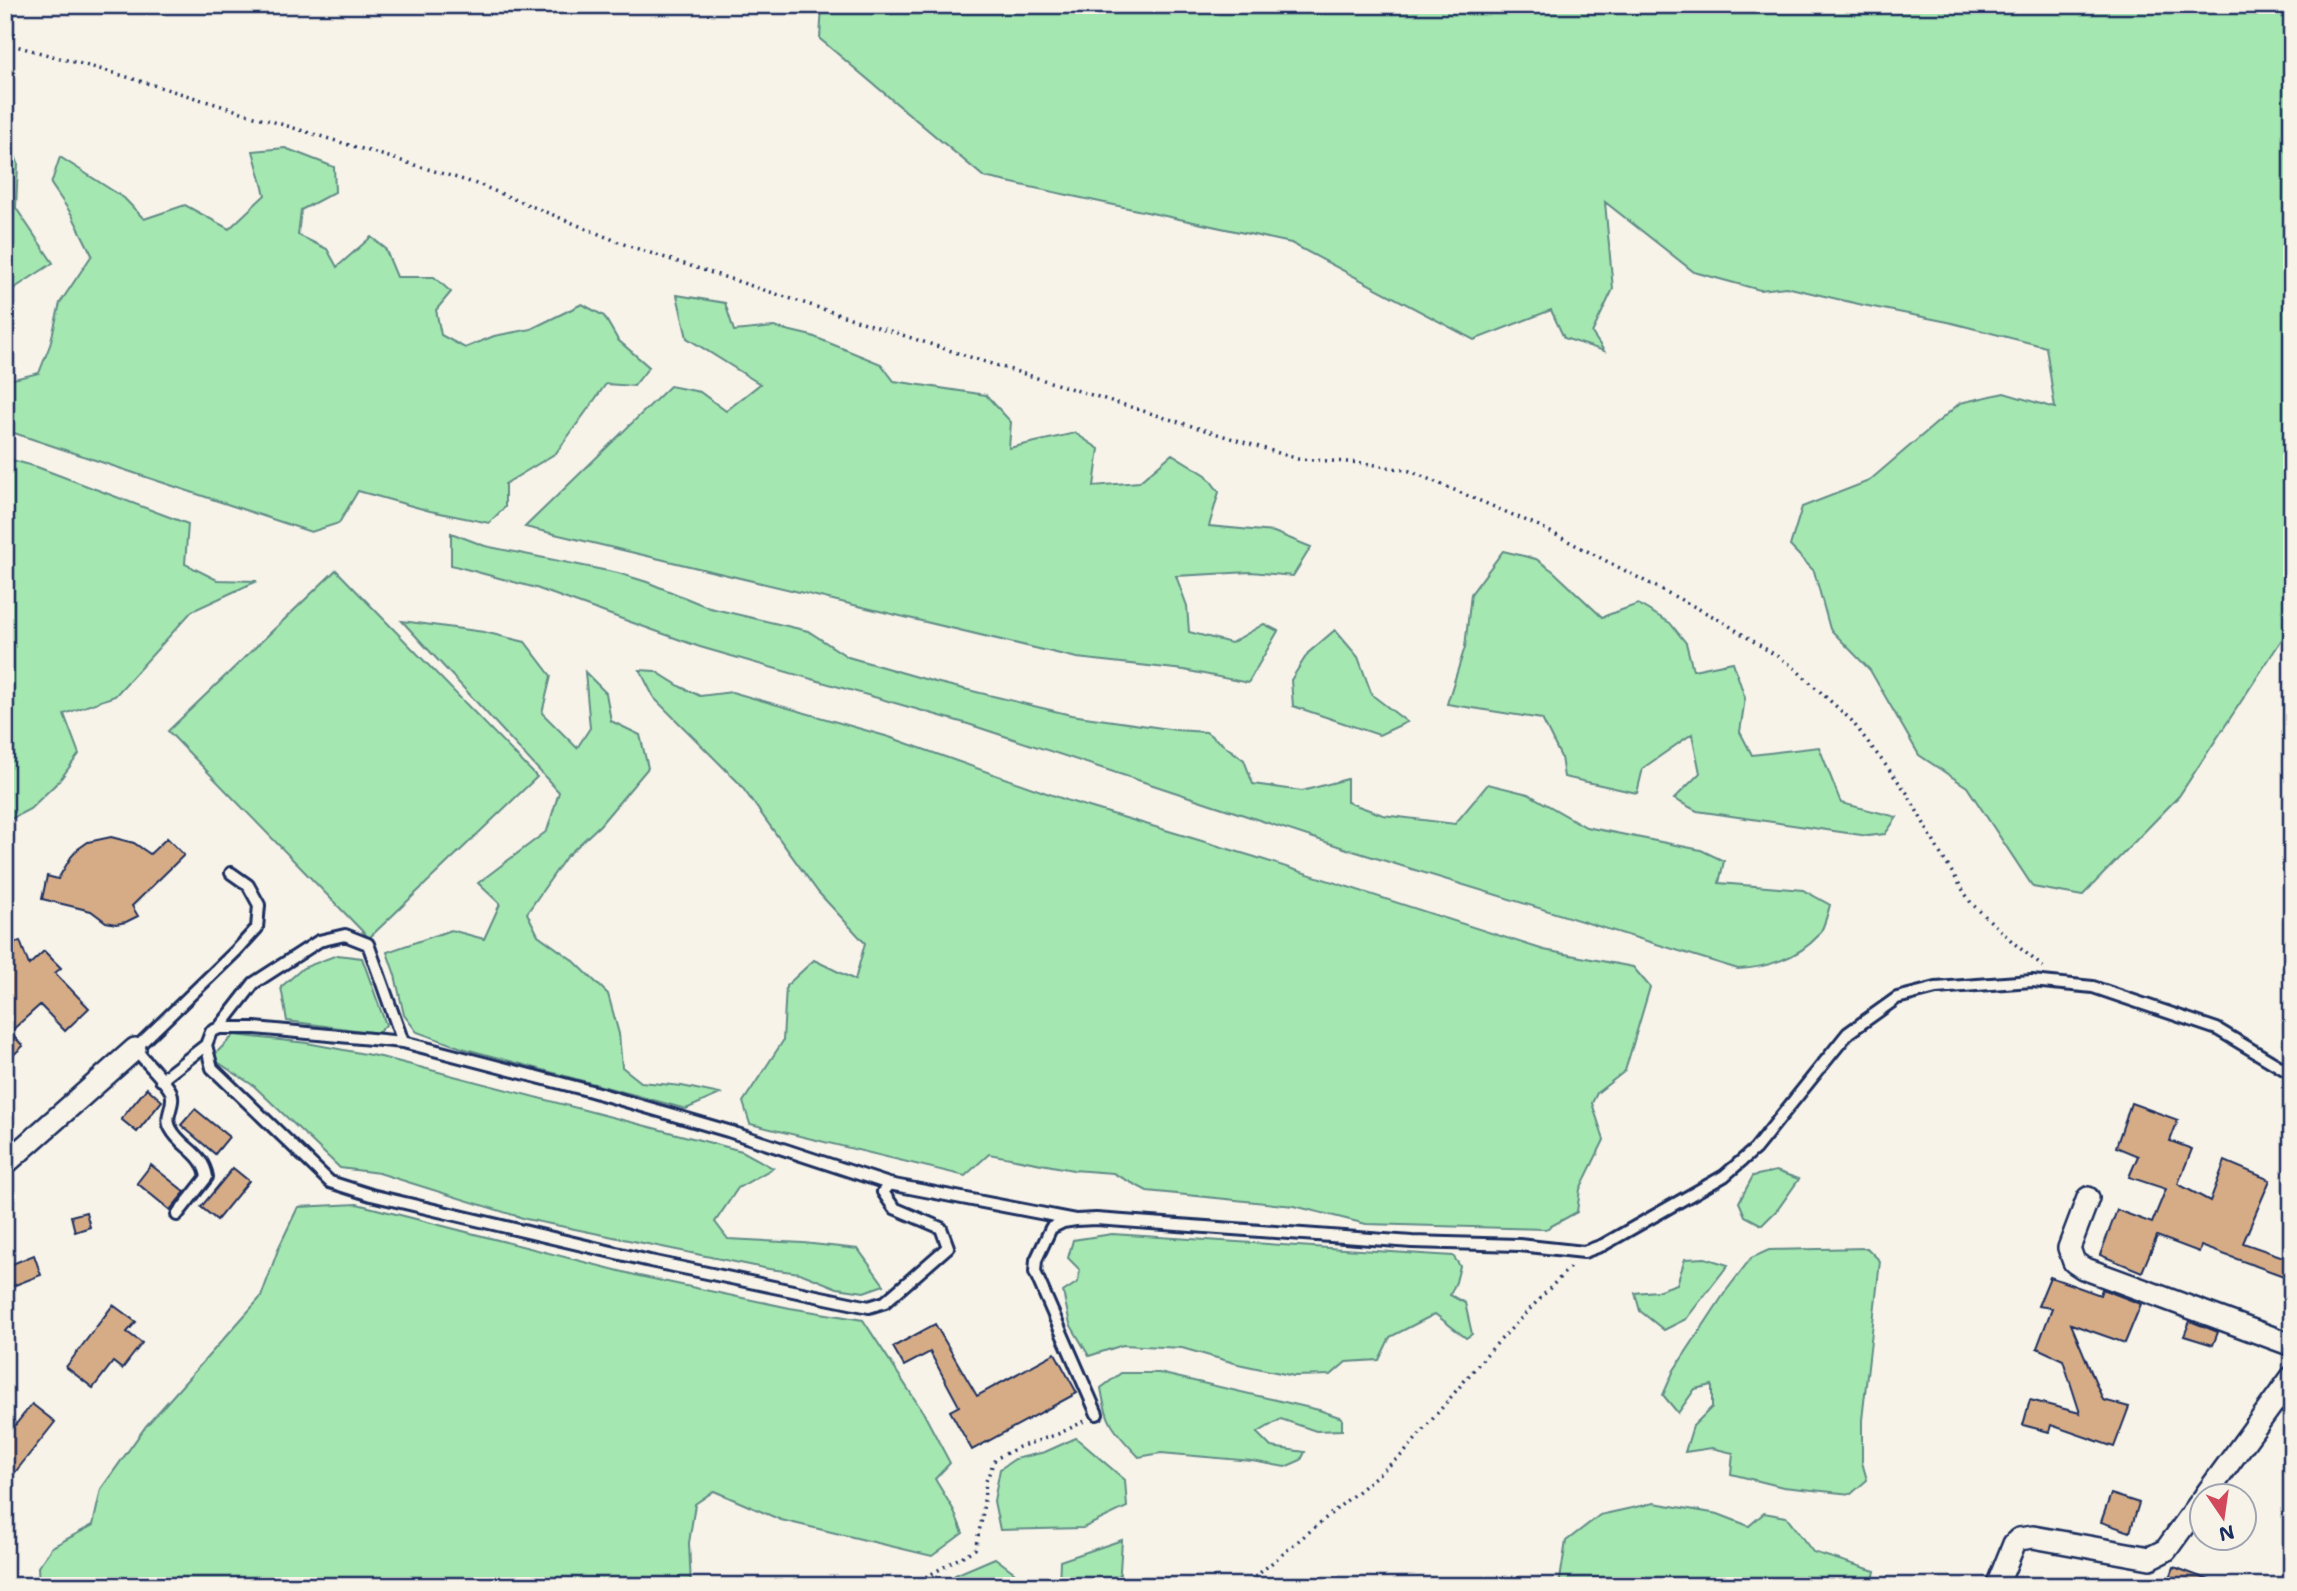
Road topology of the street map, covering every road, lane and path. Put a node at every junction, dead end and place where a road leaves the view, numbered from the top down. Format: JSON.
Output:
{"nodes":[{"id":1,"x":5,"y":43,"type":"edge"},
{"id":2,"x":231,"y":873,"type":"dead end"},
{"id":3,"x":2057,"y":983,"type":"junction"},
{"id":4,"x":219,"y":1028,"type":"junction"},
{"id":5,"x":403,"y":1042,"type":"junction"},
{"id":6,"x":206,"y":1045,"type":"junction"},
{"id":7,"x":135,"y":1049,"type":"junction"},
{"id":8,"x":2292,"y":1074,"type":"edge"},
{"id":9,"x":161,"y":1080,"type":"junction"},
{"id":10,"x":5,"y":1164,"type":"edge"},
{"id":11,"x":889,"y":1184,"type":"junction"},
{"id":12,"x":2088,"y":1198,"type":"dead end"},
{"id":13,"x":177,"y":1215,"type":"dead end"},
{"id":14,"x":1076,"y":1220,"type":"junction"},
{"id":15,"x":1584,"y":1252,"type":"junction"},
{"id":16,"x":2292,"y":1345,"type":"edge"},
{"id":17,"x":2292,"y":1377,"type":"edge"},
{"id":18,"x":1097,"y":1414,"type":"joint"},
{"id":19,"x":2216,"y":1482,"type":"edge"},
{"id":20,"x":2188,"y":1520,"type":"edge"},
{"id":21,"x":899,"y":1586,"type":"edge"},
{"id":22,"x":1244,"y":1586,"type":"edge"},
{"id":23,"x":1997,"y":1586,"type":"edge"}],
"edges":[{"from":1,"to":3,"type":"path"},
{"from":2,"to":7,"type":"lane"},
{"from":3,"to":8,"type":"lane"},
{"from":3,"to":15,"type":"lane"},
{"from":4,"to":5,"type":"lane"},
{"from":4,"to":5,"type":"lane"},
{"from":4,"to":6,"type":"lane"},
{"from":5,"to":11,"type":"lane"},
{"from":6,"to":9,"type":"lane"},
{"from":6,"to":11,"type":"lane"},
{"from":7,"to":9,"type":"lane"},
{"from":7,"to":10,"type":"street"},
{"from":9,"to":13,"type":"lane"},
{"from":11,"to":14,"type":"lane"},
{"from":12,"to":16,"type":"street"},
{"from":14,"to":15,"type":"lane"},
{"from":14,"to":18,"type":"lane"},
{"from":15,"to":22,"type":"path"},
{"from":17,"to":19,"type":"street"},
{"from":18,"to":21,"type":"path"},
{"from":20,"to":23,"type":"street"}]}
